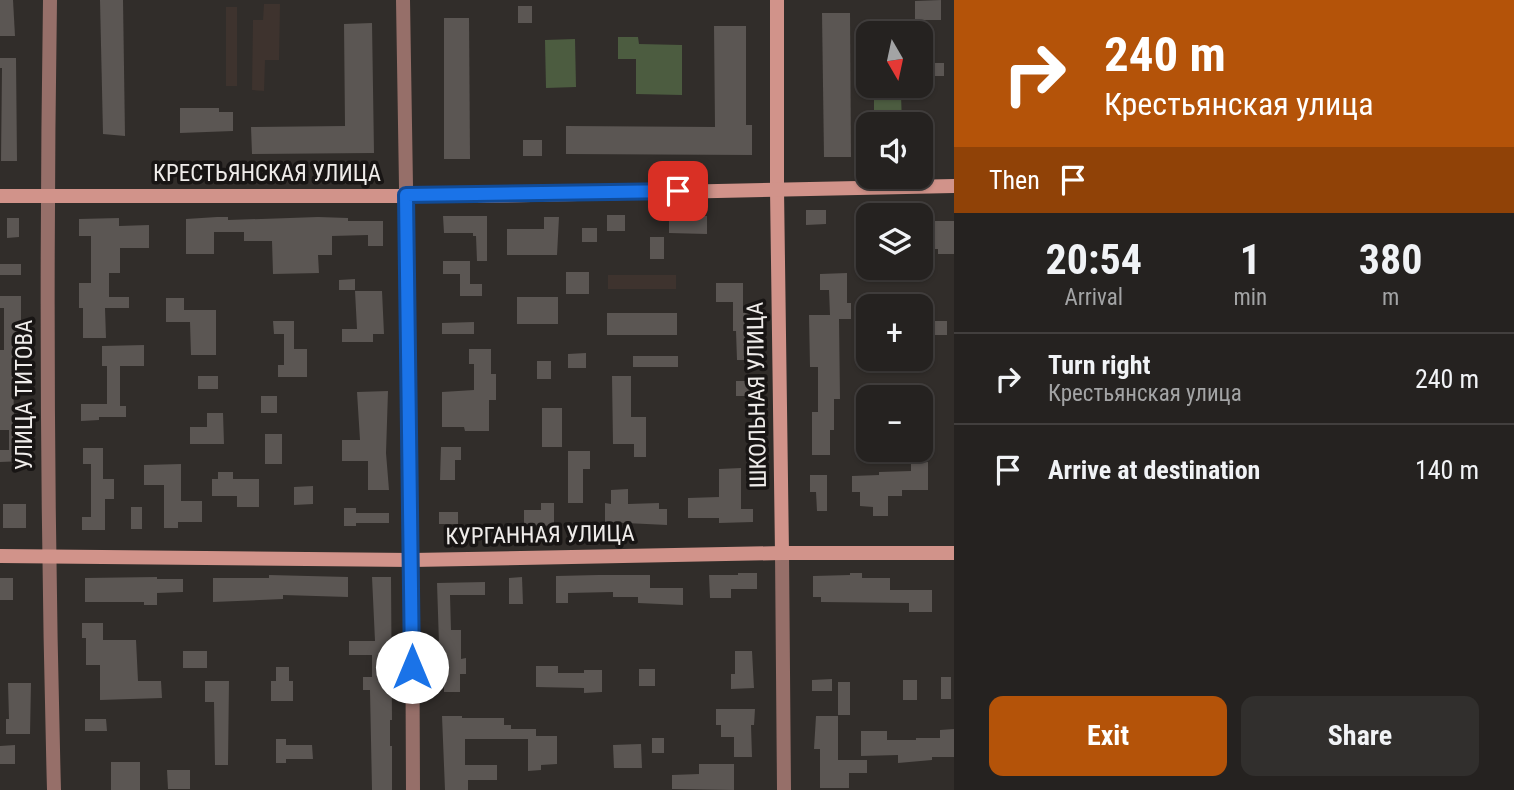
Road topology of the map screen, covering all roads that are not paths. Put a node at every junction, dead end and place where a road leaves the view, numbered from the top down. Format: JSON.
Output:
{"nodes":[{"id":1,"x":50,"y":0,"type":"edge"},
{"id":2,"x":403,"y":0,"type":"edge"},
{"id":3,"x":777,"y":0,"type":"edge"},
{"id":4,"x":954,"y":186,"type":"edge"},
{"id":5,"x":777,"y":189,"type":"junction"},
{"id":6,"x":406,"y":195,"type":"junction"},
{"id":7,"x":0,"y":196,"type":"edge"},
{"id":8,"x":47,"y":196,"type":"junction"},
{"id":9,"x":782,"y":553,"type":"junction"},
{"id":10,"x":954,"y":553,"type":"edge"},
{"id":11,"x":0,"y":556,"type":"edge"},
{"id":12,"x":47,"y":557,"type":"junction"},
{"id":13,"x":412,"y":559,"type":"junction"},
{"id":14,"x":54,"y":790,"type":"edge"},
{"id":15,"x":413,"y":790,"type":"edge"},
{"id":16,"x":784,"y":790,"type":"edge"}],
"edges":[{"from":1,"to":8,"type":"street","name":"УЛИЦА ТИТОВА"},
{"from":2,"to":6,"type":"street"},
{"from":3,"to":5,"type":"street","name":"ШКОЛЬНАЯ УЛИЦА"},
{"from":4,"to":5,"type":"street","name":"КРЕСТЬЯНСКАЯ УЛИЦА"},
{"from":5,"to":6,"type":"street","name":"КРЕСТЬЯНСКАЯ УЛИЦА"},
{"from":5,"to":9,"type":"street","name":"ШКОЛЬНАЯ УЛИЦА"},
{"from":6,"to":8,"type":"street","name":"КРЕСТЬЯНСКАЯ УЛИЦА"},
{"from":6,"to":13,"type":"street"},
{"from":7,"to":8,"type":"street","name":"КРЕСТЬЯНСКАЯ УЛИЦА"},
{"from":8,"to":12,"type":"street","name":"УЛИЦА ТИТОВА"},
{"from":9,"to":10,"type":"street","name":"КУРГАННАЯ УЛИЦА"},
{"from":9,"to":13,"type":"street","name":"КУРГАННАЯ УЛИЦА"},
{"from":9,"to":16,"type":"street","name":"ШКОЛЬНАЯ УЛИЦА"},
{"from":11,"to":12,"type":"street","name":"КУРГАННАЯ УЛИЦА"},
{"from":12,"to":13,"type":"street","name":"КУРГАННАЯ УЛИЦА"},
{"from":12,"to":14,"type":"street","name":"УЛИЦА ТИТОВА"},
{"from":13,"to":15,"type":"street"}]}
